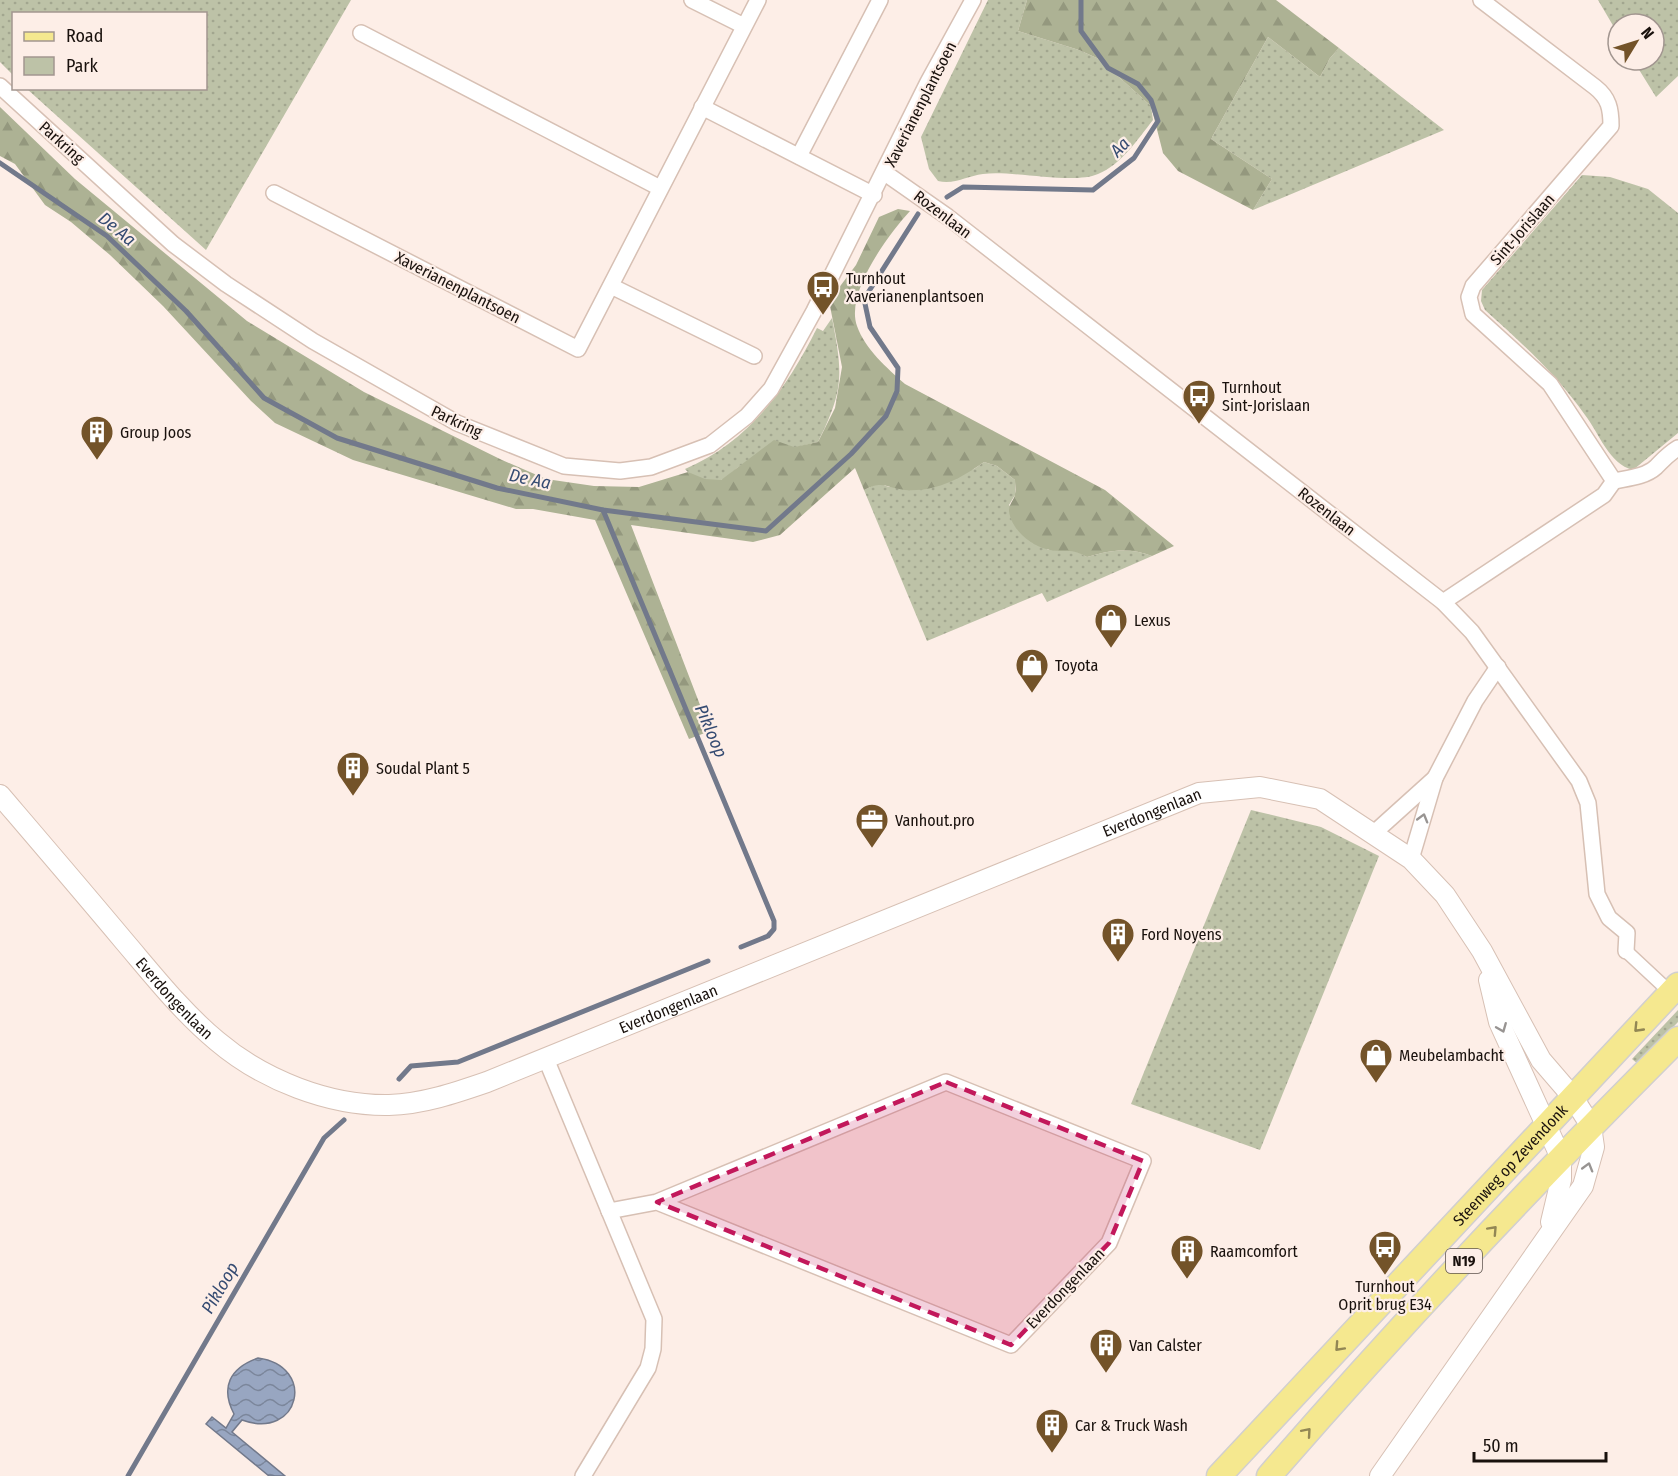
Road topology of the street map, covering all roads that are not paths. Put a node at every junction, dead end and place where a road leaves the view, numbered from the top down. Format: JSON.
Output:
{"nodes":[{"id":1,"x":692,"y":0,"type":"edge"},
{"id":2,"x":758,"y":0,"type":"edge"},
{"id":3,"x":880,"y":0,"type":"edge"},
{"id":4,"x":973,"y":0,"type":"edge"},
{"id":5,"x":1481,"y":0,"type":"edge"},
{"id":6,"x":744,"y":26,"type":"junction"},
{"id":7,"x":361,"y":33,"type":"dead end"},
{"id":8,"x":0,"y":86,"type":"edge"},
{"id":9,"x":702,"y":107,"type":"junction"},
{"id":10,"x":799,"y":156,"type":"junction"},
{"id":11,"x":885,"y":173,"type":"junction"},
{"id":12,"x":660,"y":188,"type":"junction"},
{"id":13,"x":274,"y":193,"type":"dead end"},
{"id":14,"x":874,"y":195,"type":"junction"},
{"id":15,"x":611,"y":286,"type":"junction"},
{"id":16,"x":754,"y":356,"type":"dead end"},
{"id":17,"x":1678,"y":448,"type":"edge"},
{"id":18,"x":1614,"y":481,"type":"junction"},
{"id":19,"x":1443,"y":602,"type":"junction"},
{"id":20,"x":1498,"y":667,"type":"junction"},
{"id":21,"x":1435,"y":777,"type":"junction"},
{"id":22,"x":0,"y":795,"type":"edge"},
{"id":23,"x":1374,"y":833,"type":"junction"},
{"id":24,"x":1410,"y":859,"type":"junction"},
{"id":25,"x":1482,"y":951,"type":"junction"},
{"id":26,"x":1626,"y":951,"type":"joint"},
{"id":27,"x":1675,"y":989,"type":"edge"},
{"id":28,"x":1678,"y":1039,"type":"edge"},
{"id":29,"x":546,"y":1059,"type":"junction"},
{"id":30,"x":1572,"y":1096,"type":"junction"},
{"id":31,"x":1591,"y":1126,"type":"junction"},
{"id":32,"x":1545,"y":1127,"type":"junction"},
{"id":33,"x":1561,"y":1158,"type":"junction"},
{"id":34,"x":657,"y":1202,"type":"junction"},
{"id":35,"x":609,"y":1211,"type":"junction"},
{"id":36,"x":1548,"y":1234,"type":"junction"},
{"id":37,"x":583,"y":1476,"type":"edge"},
{"id":38,"x":1219,"y":1476,"type":"edge"},
{"id":39,"x":1269,"y":1476,"type":"edge"},
{"id":40,"x":1380,"y":1476,"type":"edge"}],
"edges":[{"from":1,"to":6,"type":"street"},
{"from":2,"to":6,"type":"street","name":"Xaverianenplantsoen"},
{"from":3,"to":10,"type":"street"},
{"from":4,"to":11,"type":"street","name":"Xaverianenplantsoen"},
{"from":5,"to":18,"type":"street","name":"Sint-Jorislaan"},
{"from":6,"to":9,"type":"street","name":"Xaverianenplantsoen"},
{"from":7,"to":12,"type":"street"},
{"from":8,"to":14,"type":"street","name":"Parkring"},
{"from":9,"to":10,"type":"street"},
{"from":9,"to":12,"type":"street","name":"Xaverianenplantsoen"},
{"from":10,"to":14,"type":"street"},
{"from":11,"to":14,"type":"street","name":"Xaverianenplantsoen"},
{"from":11,"to":19,"type":"street","name":"Rozenlaan"},
{"from":12,"to":15,"type":"street","name":"Xaverianenplantsoen"},
{"from":13,"to":15,"type":"street","name":"Xaverianenplantsoen"},
{"from":15,"to":16,"type":"street"},
{"from":17,"to":18,"type":"street"},
{"from":18,"to":19,"type":"street"},
{"from":19,"to":20,"type":"street","name":"Rozenlaan"},
{"from":20,"to":21,"type":"street"},
{"from":20,"to":26,"type":"street","name":"Rozenlaan"},
{"from":21,"to":23,"type":"street"},
{"from":24,"to":21,"type":"street","one_way":true},
{"from":22,"to":29,"type":"street","name":"Everdongenlaan"},
{"from":23,"to":24,"type":"street","name":"Everdongenlaan"},
{"from":23,"to":29,"type":"street","name":"Everdongenlaan"},
{"from":24,"to":25,"type":"street","name":"Everdongenlaan"},
{"from":25,"to":30,"type":"street","name":"Everdongenlaan"},
{"from":25,"to":32,"type":"street","name":"Everdongenlaan","one_way":true},
{"from":26,"to":27,"type":"street"},
{"from":27,"to":30,"type":"main road","name":"Steenweg op Zevendonk","number":"N19","one_way":true},
{"from":28,"to":31,"type":"main road","name":"Steenweg op Zevendonk","number":"N19"},
{"from":29,"to":35,"type":"street"},
{"from":30,"to":31,"type":"street","name":"Everdongenlaan"},
{"from":30,"to":32,"type":"main road","name":"Steenweg op Zevendonk","number":"N19"},
{"from":31,"to":33,"type":"main road","name":"Steenweg op Zevendonk","number":"N19"},
{"from":36,"to":31,"type":"street","name":"Steenweg op Zevendonk","one_way":true},
{"from":32,"to":33,"type":"street","name":"Everdongenlaan"},
{"from":32,"to":38,"type":"main road","name":"Steenweg op Zevendonk","number":"N19","one_way":true},
{"from":33,"to":36,"type":"street","name":"Steenweg op Zevendonk"},
{"from":39,"to":33,"type":"main road","name":"Steenweg op Zevendonk","number":"N19","one_way":true},
{"from":34,"to":34,"type":"street","name":"Everdongenlaan"},
{"from":34,"to":35,"type":"street","name":"Everdongenlaan"},
{"from":35,"to":37,"type":"street"},
{"from":36,"to":40,"type":"street","name":"Steenweg op Zevendonk"}]}
